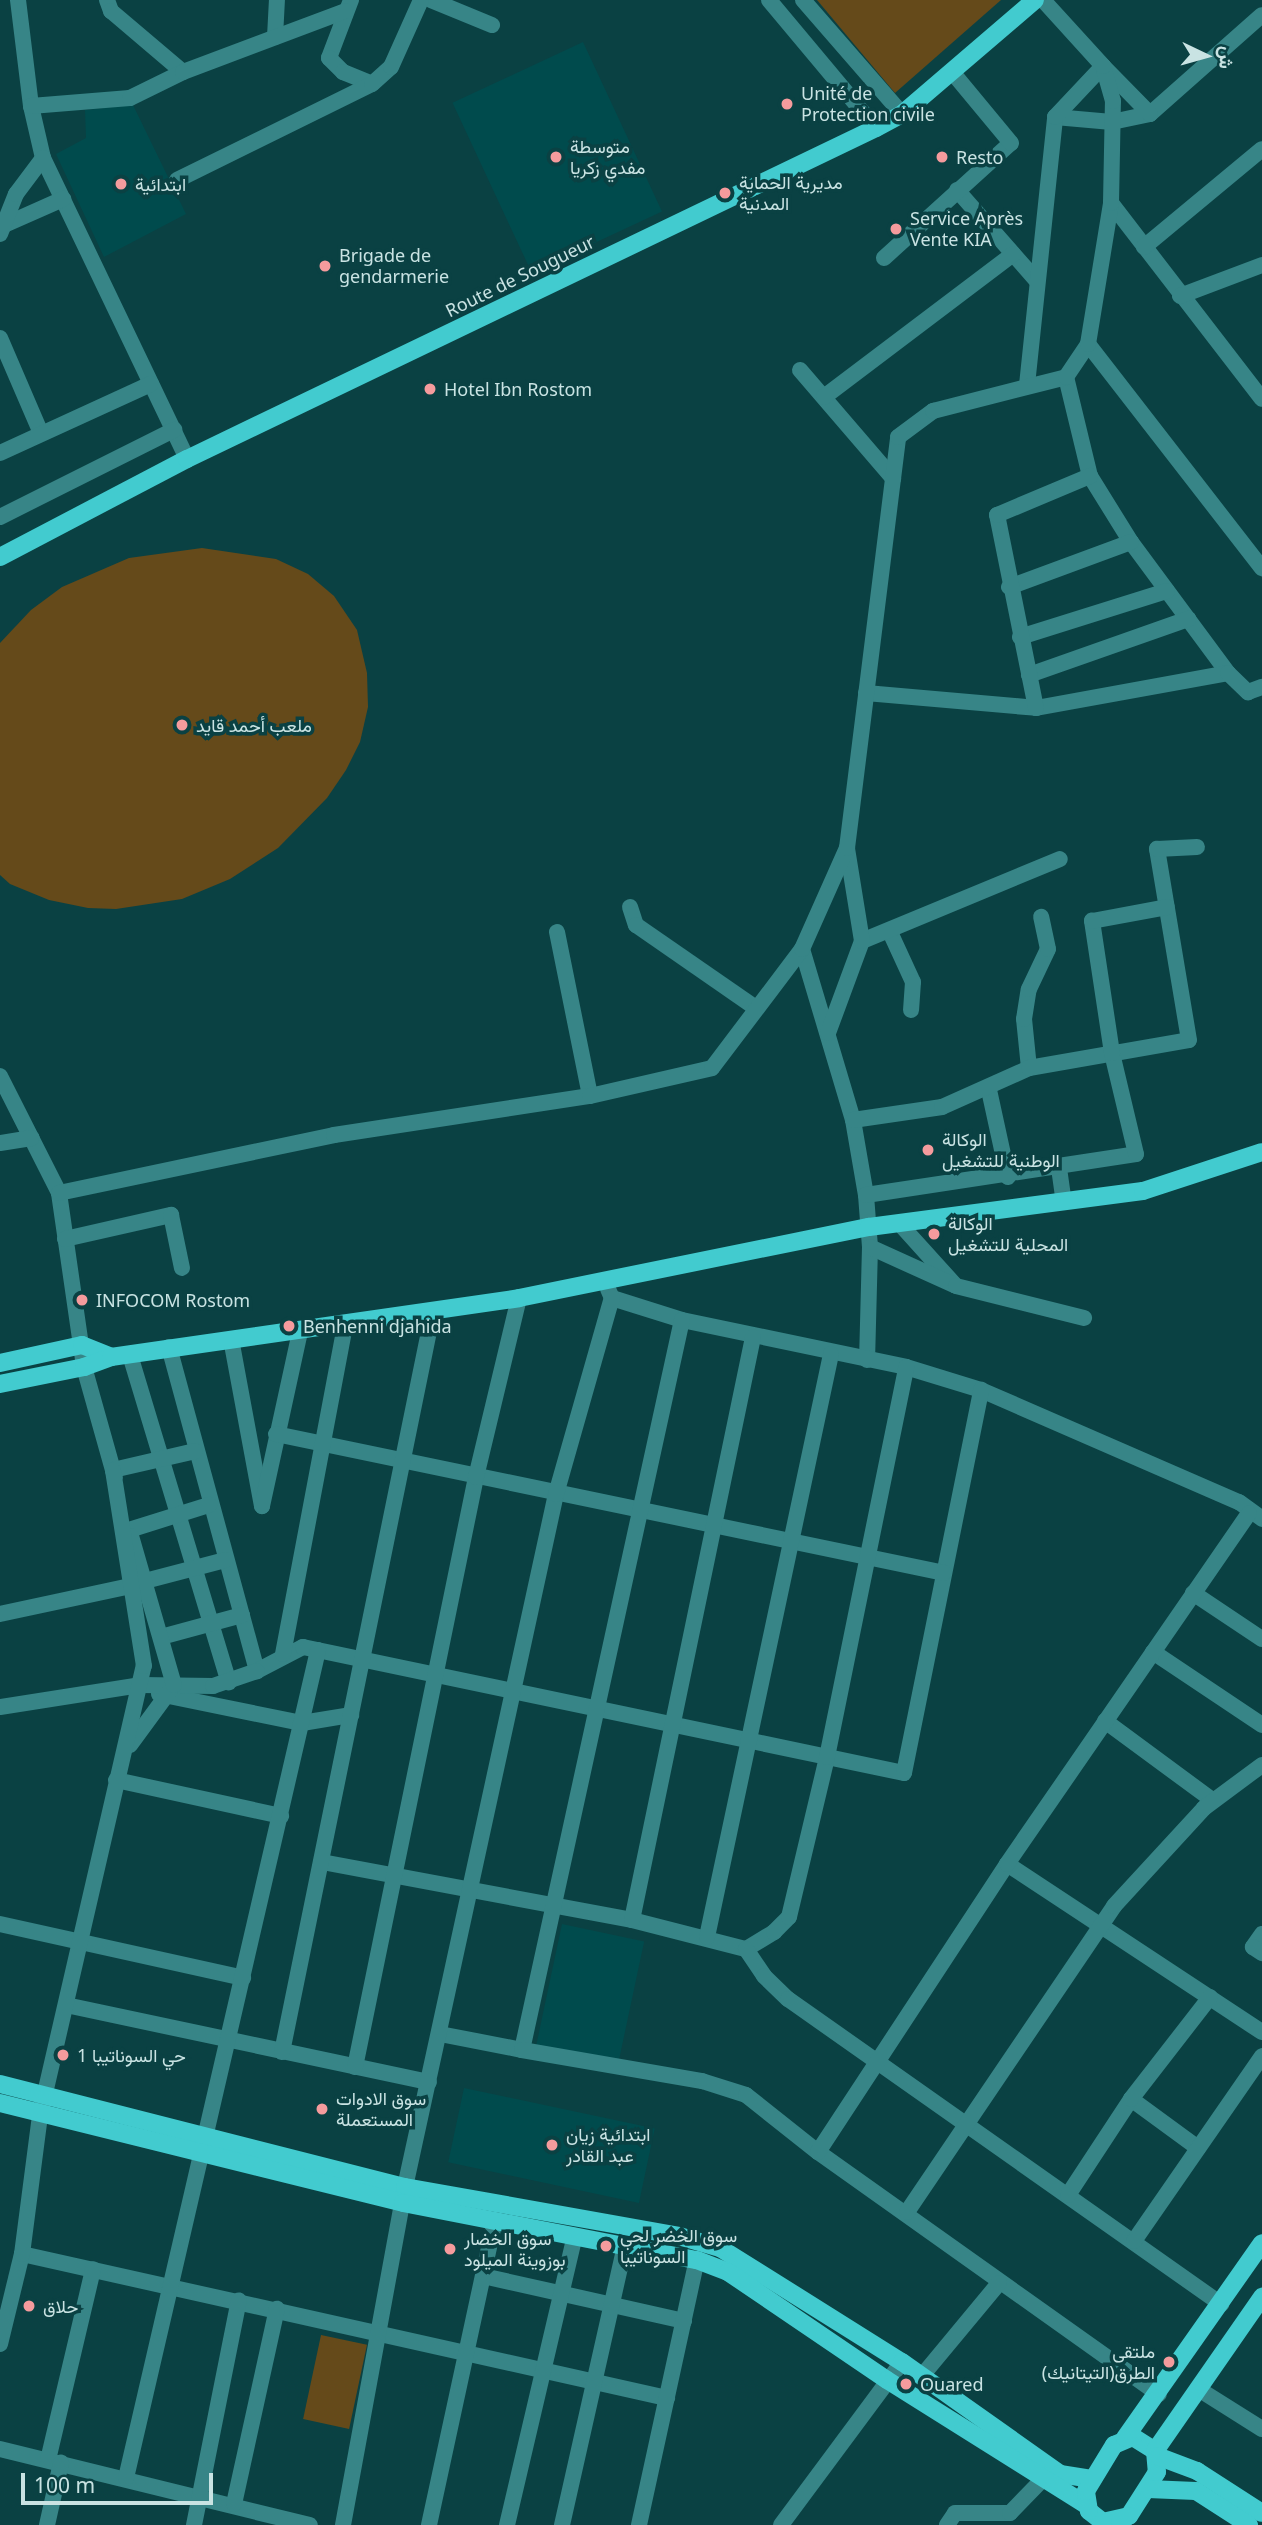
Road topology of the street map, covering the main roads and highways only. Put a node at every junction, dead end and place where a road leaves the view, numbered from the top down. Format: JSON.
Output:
{"nodes":[{"id":1,"x":1035,"y":0,"type":"edge"},
{"id":2,"x":0,"y":557,"type":"edge"},
{"id":3,"x":1262,"y":1152,"type":"edge"},
{"id":4,"x":111,"y":1357,"type":"junction"},
{"id":5,"x":0,"y":1363,"type":"edge"},
{"id":6,"x":0,"y":1384,"type":"edge"},
{"id":7,"x":0,"y":2084,"type":"edge"},
{"id":8,"x":0,"y":2103,"type":"edge"},
{"id":9,"x":202,"y":2145,"type":"junction"},
{"id":10,"x":404,"y":2195,"type":"junction"},
{"id":11,"x":1262,"y":2243,"type":"edge"},
{"id":12,"x":1262,"y":2297,"type":"edge"},
{"id":13,"x":1125,"y":2438,"type":"junction"},
{"id":14,"x":1156,"y":2453,"type":"junction"},
{"id":15,"x":1092,"y":2479,"type":"junction"},
{"id":16,"x":1148,"y":2489,"type":"junction"},
{"id":17,"x":1262,"y":2513,"type":"edge"},
{"id":18,"x":1085,"y":2514,"type":"edge"},
{"id":19,"x":1119,"y":2523,"type":"edge"},
{"id":20,"x":1249,"y":2525,"type":"edge"}],
"edges":[{"from":1,"to":2,"type":"main road","name":"Route de Sougueur"},
{"from":3,"to":4,"type":"main road"},
{"from":4,"to":5,"type":"main road"},
{"from":4,"to":6,"type":"main road"},
{"from":7,"to":9,"type":"main road"},
{"from":8,"to":9,"type":"main road"},
{"from":9,"to":10,"type":"main road"},
{"from":10,"to":15,"type":"main road"},
{"from":10,"to":18,"type":"main road"},
{"from":11,"to":13,"type":"main road"},
{"from":12,"to":14,"type":"main road"},
{"from":13,"to":14,"type":"main road"},
{"from":13,"to":15,"type":"main road"},
{"from":14,"to":16,"type":"main road"},
{"from":14,"to":17,"type":"main road"},
{"from":15,"to":18,"type":"main road"},
{"from":16,"to":19,"type":"main road"},
{"from":16,"to":20,"type":"main road"},
{"from":18,"to":19,"type":"main road"}]}
